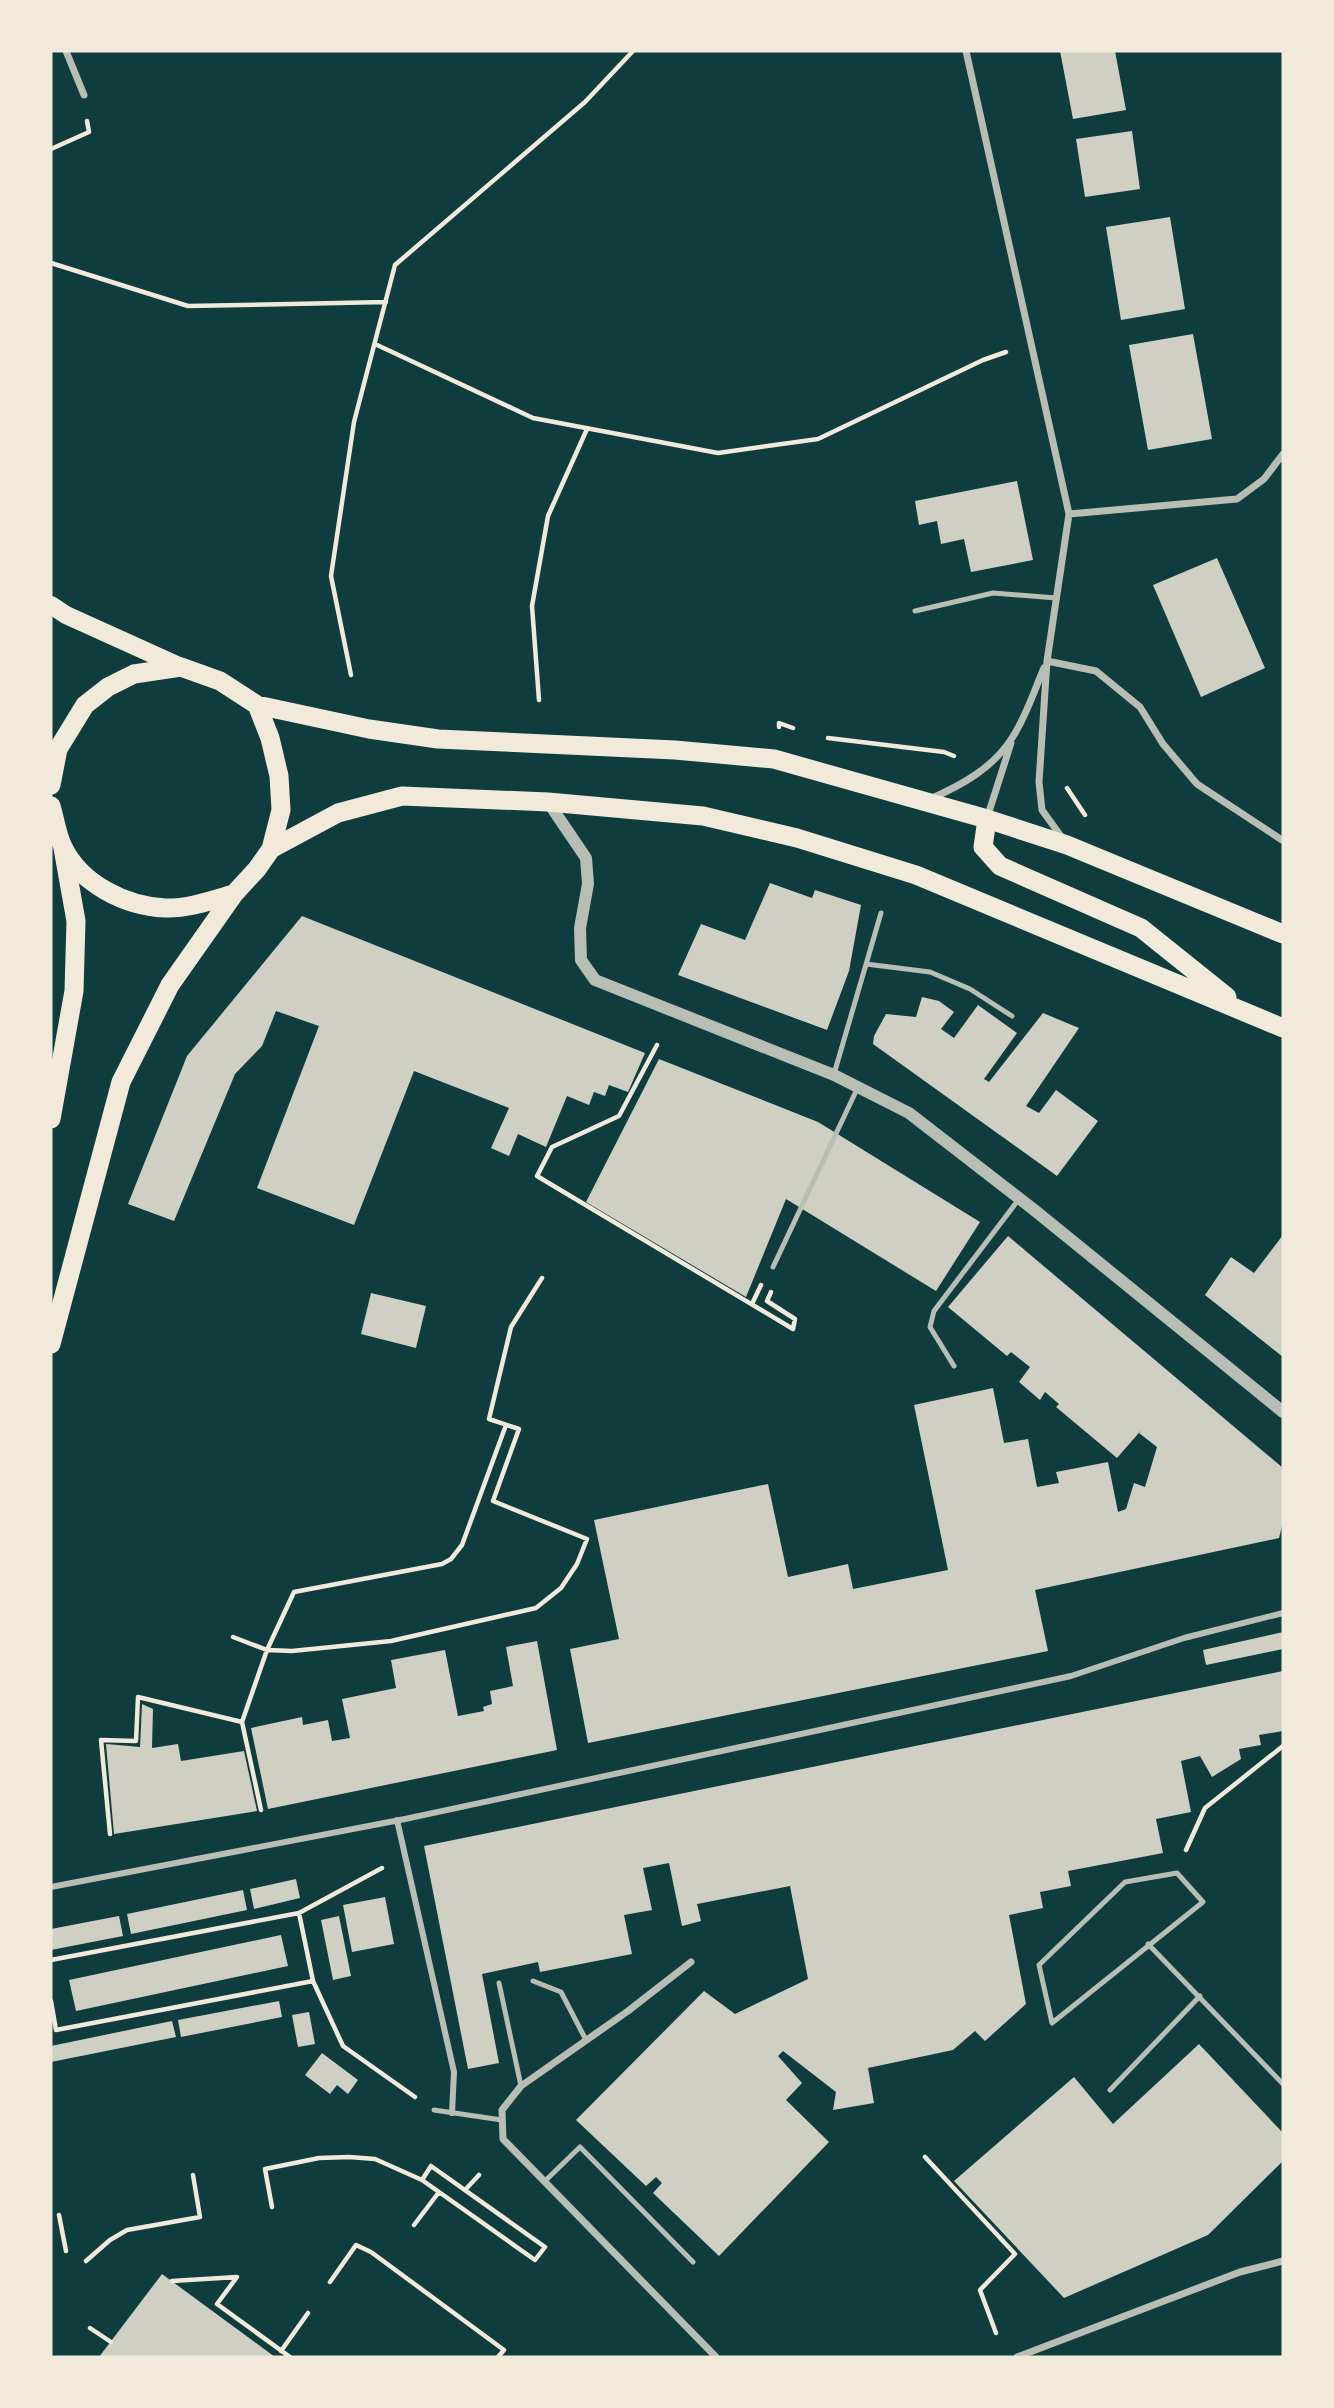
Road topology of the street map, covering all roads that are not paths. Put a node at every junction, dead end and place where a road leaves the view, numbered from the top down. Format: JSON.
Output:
{"nodes":[{"id":1,"x":66,"y":51,"type":"edge"},
{"id":2,"x":967,"y":51,"type":"edge"},
{"id":3,"x":84,"y":95,"type":"road end"},
{"id":4,"x":1283,"y":454,"type":"edge"},
{"id":5,"x":1069,"y":514,"type":"junction"},
{"id":6,"x":1056,"y":598,"type":"junction"},
{"id":7,"x":51,"y":605,"type":"edge"},
{"id":8,"x":915,"y":611,"type":"dead end"},
{"id":9,"x":1047,"y":661,"type":"junction"},
{"id":10,"x":181,"y":667,"type":"junction"},
{"id":11,"x":257,"y":705,"type":"junction"},
{"id":12,"x":1013,"y":737,"type":"junction"},
{"id":13,"x":51,"y":785,"type":"edge"},
{"id":14,"x":548,"y":802,"type":"junction"},
{"id":15,"x":922,"y":802,"type":"junction"},
{"id":16,"x":51,"y":806,"type":"edge"},
{"id":17,"x":987,"y":819,"type":"junction"},
{"id":18,"x":1282,"y":840,"type":"edge"},
{"id":19,"x":1067,"y":845,"type":"junction"},
{"id":20,"x":63,"y":848,"type":"junction"},
{"id":21,"x":271,"y":849,"type":"junction"},
{"id":22,"x":234,"y":894,"type":"junction"},
{"id":23,"x":881,"y":913,"type":"dead end"},
{"id":24,"x":1283,"y":934,"type":"edge"},
{"id":25,"x":866,"y":964,"type":"junction"},
{"id":26,"x":1247,"y":1013,"type":"junction"},
{"id":27,"x":1012,"y":1016,"type":"dead end"},
{"id":28,"x":1283,"y":1028,"type":"edge"},
{"id":29,"x":834,"y":1075,"type":"junction"},
{"id":30,"x":858,"y":1087,"type":"junction"},
{"id":31,"x":51,"y":1119,"type":"edge"},
{"id":32,"x":1019,"y":1199,"type":"junction"},
{"id":33,"x":773,"y":1267,"type":"road end"},
{"id":34,"x":51,"y":1344,"type":"edge"},
{"id":35,"x":954,"y":1366,"type":"dead end"},
{"id":36,"x":1283,"y":1412,"type":"edge"},
{"id":37,"x":1283,"y":1613,"type":"edge"},
{"id":38,"x":397,"y":1820,"type":"junction"},
{"id":39,"x":51,"y":1887,"type":"edge"},
{"id":40,"x":1148,"y":1944,"type":"junction"},
{"id":41,"x":691,"y":1962,"type":"dead end"},
{"id":42,"x":533,"y":1981,"type":"dead end"},
{"id":43,"x":499,"y":1983,"type":"dead end"},
{"id":44,"x":1199,"y":1996,"type":"junction"},
{"id":45,"x":586,"y":2040,"type":"junction"},
{"id":46,"x":1283,"y":2084,"type":"edge"},
{"id":47,"x":521,"y":2086,"type":"junction"},
{"id":48,"x":1110,"y":2090,"type":"dead end"},
{"id":49,"x":434,"y":2110,"type":"road end"},
{"id":50,"x":452,"y":2113,"type":"junction"},
{"id":51,"x":502,"y":2120,"type":"junction"},
{"id":52,"x":545,"y":2181,"type":"junction"},
{"id":53,"x":1283,"y":2261,"type":"edge"},
{"id":54,"x":693,"y":2262,"type":"dead end"},
{"id":55,"x":716,"y":2357,"type":"edge"},
{"id":56,"x":1017,"y":2357,"type":"edge"}],
"edges":[{"from":1,"to":3,"type":"street"},
{"from":2,"to":5,"type":"street"},
{"from":4,"to":5,"type":"street"},
{"from":5,"to":6,"type":"street"},
{"from":6,"to":8,"type":"lane"},
{"from":6,"to":9,"type":"street"},
{"from":7,"to":10,"type":"main road"},
{"from":9,"to":12,"type":"street"},
{"from":9,"to":18,"type":"street"},
{"from":9,"to":19,"type":"street"},
{"from":10,"to":11,"type":"highway"},
{"from":10,"to":13,"type":"highway"},
{"from":11,"to":15,"type":"highway"},
{"from":11,"to":21,"type":"highway"},
{"from":12,"to":15,"type":"street"},
{"from":12,"to":17,"type":"street"},
{"from":14,"to":21,"type":"highway"},
{"from":14,"to":26,"type":"highway"},
{"from":14,"to":29,"type":"street"},
{"from":15,"to":17,"type":"highway"},
{"from":16,"to":20,"type":"highway"},
{"from":17,"to":19,"type":"highway"},
{"from":17,"to":26,"type":"highway"},
{"from":19,"to":24,"type":"highway"},
{"from":20,"to":22,"type":"highway"},
{"from":20,"to":31,"type":"highway"},
{"from":21,"to":22,"type":"highway"},
{"from":22,"to":34,"type":"highway"},
{"from":23,"to":25,"type":"lane"},
{"from":25,"to":27,"type":"lane"},
{"from":25,"to":29,"type":"lane"},
{"from":26,"to":28,"type":"highway"},
{"from":29,"to":30,"type":"street"},
{"from":30,"to":32,"type":"street"},
{"from":30,"to":33,"type":"lane"},
{"from":32,"to":35,"type":"lane"},
{"from":32,"to":36,"type":"street"},
{"from":37,"to":38,"type":"street"},
{"from":38,"to":39,"type":"street"},
{"from":38,"to":50,"type":"street"},
{"from":40,"to":40,"type":"lane"},
{"from":40,"to":44,"type":"lane"},
{"from":41,"to":45,"type":"street"},
{"from":42,"to":45,"type":"lane"},
{"from":43,"to":47,"type":"lane"},
{"from":44,"to":46,"type":"lane"},
{"from":44,"to":48,"type":"lane"},
{"from":45,"to":47,"type":"street"},
{"from":47,"to":51,"type":"street"},
{"from":49,"to":50,"type":"lane"},
{"from":50,"to":51,"type":"lane"},
{"from":51,"to":52,"type":"street"},
{"from":52,"to":54,"type":"lane"},
{"from":52,"to":55,"type":"street"},
{"from":53,"to":56,"type":"street"}]}
